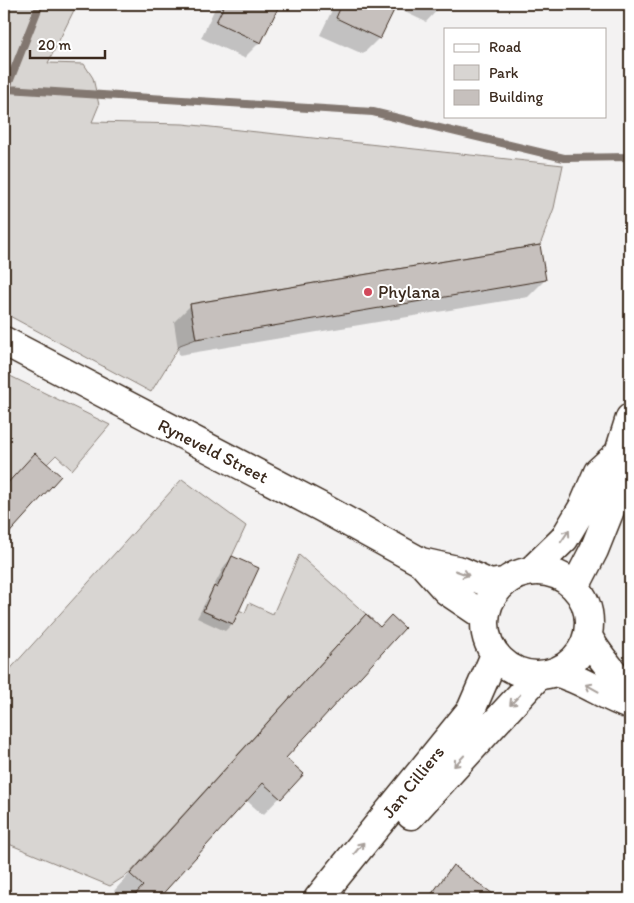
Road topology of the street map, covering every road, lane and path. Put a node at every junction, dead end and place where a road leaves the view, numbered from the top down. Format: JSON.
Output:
{"nodes":[{"id":1,"x":4,"y":341,"type":"edge"},
{"id":2,"x":630,"y":418,"type":"edge"},
{"id":3,"x":619,"y":453,"type":"junction"},
{"id":4,"x":421,"y":562,"type":"junction"},
{"id":5,"x":531,"y":571,"type":"junction"},
{"id":6,"x":503,"y":582,"type":"junction"},
{"id":7,"x":575,"y":587,"type":"junction"},
{"id":8,"x":484,"y":616,"type":"junction"},
{"id":9,"x":588,"y":636,"type":"junction"},
{"id":10,"x":495,"y":655,"type":"junction"},
{"id":11,"x":546,"y":674,"type":"junction"},
{"id":12,"x":630,"y":697,"type":"edge"},
{"id":13,"x":630,"y":705,"type":"edge"},
{"id":14,"x":318,"y":899,"type":"edge"},
{"id":15,"x":338,"y":899,"type":"edge"}],
"edges":[{"from":1,"to":4,"type":"street","name":"Ryneveld Street"},
{"from":2,"to":3,"type":"street"},
{"from":5,"to":3,"type":"street","one_way":true},
{"from":3,"to":7,"type":"street"},
{"from":4,"to":6,"type":"street","name":"Ryneveld Street","one_way":true},
{"from":4,"to":8,"type":"street","name":"Ryneveld Street"},
{"from":5,"to":6,"type":"street"},
{"from":5,"to":7,"type":"street"},
{"from":6,"to":8,"type":"street"},
{"from":7,"to":9,"type":"street"},
{"from":8,"to":10,"type":"street"},
{"from":9,"to":11,"type":"street"},
{"from":9,"to":12,"type":"street"},
{"from":10,"to":11,"type":"street"},
{"from":14,"to":10,"type":"street","name":"Jan Cilliers","one_way":true},
{"from":13,"to":11,"type":"street","one_way":true},
{"from":11,"to":15,"type":"street","name":"Jan Cilliers","one_way":true}]}
